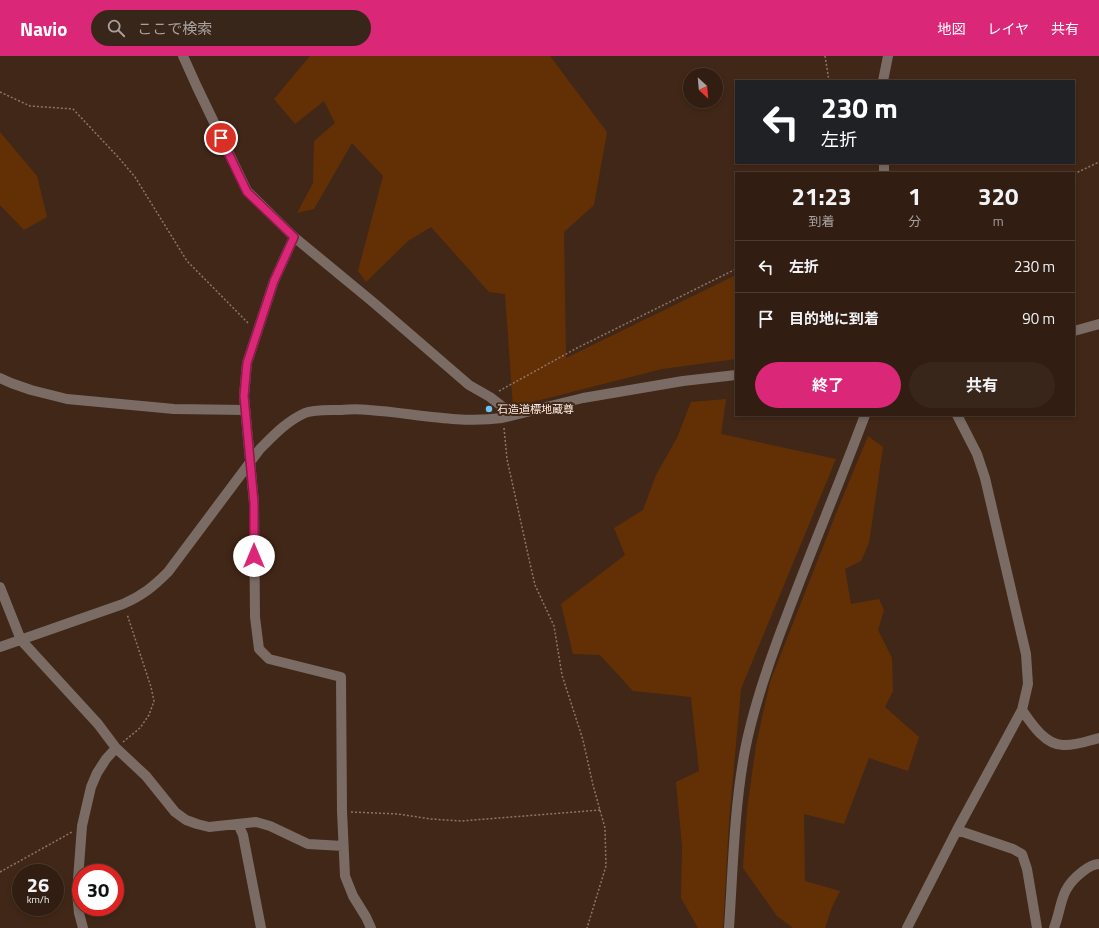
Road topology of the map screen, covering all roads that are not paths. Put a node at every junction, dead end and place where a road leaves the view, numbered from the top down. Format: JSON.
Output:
{"nodes":[{"id":1,"x":184,"y":56,"type":"edge"},
{"id":2,"x":888,"y":56,"type":"edge"},
{"id":3,"x":883,"y":80,"type":"edge"},
{"id":4,"x":294,"y":237,"type":"junction"},
{"id":5,"x":1099,"y":324,"type":"edge"},
{"id":6,"x":1075,"y":331,"type":"edge"},
{"id":7,"x":735,"y":375,"type":"edge"},
{"id":8,"x":0,"y":378,"type":"edge"},
{"id":9,"x":245,"y":410,"type":"junction"},
{"id":10,"x":513,"y":415,"type":"junction"},
{"id":11,"x":866,"y":416,"type":"edge"},
{"id":12,"x":958,"y":416,"type":"edge"},
{"id":13,"x":251,"y":461,"type":"junction"},
{"id":14,"x":0,"y":587,"type":"edge"},
{"id":15,"x":21,"y":640,"type":"junction"},
{"id":16,"x":0,"y":647,"type":"edge"},
{"id":17,"x":1022,"y":710,"type":"junction"},
{"id":18,"x":1099,"y":738,"type":"edge"},
{"id":19,"x":116,"y":748,"type":"junction"},
{"id":20,"x":238,"y":824,"type":"junction"},
{"id":21,"x":957,"y":830,"type":"junction"},
{"id":22,"x":343,"y":846,"type":"junction"},
{"id":23,"x":1099,"y":864,"type":"edge"},
{"id":24,"x":84,"y":928,"type":"edge"},
{"id":25,"x":261,"y":928,"type":"edge"},
{"id":26,"x":371,"y":928,"type":"edge"},
{"id":27,"x":729,"y":928,"type":"edge"},
{"id":28,"x":906,"y":928,"type":"edge"},
{"id":29,"x":1037,"y":928,"type":"edge"},
{"id":30,"x":1054,"y":928,"type":"edge"}],
"edges":[{"from":1,"to":4,"type":"street"},
{"from":2,"to":3,"type":"street"},
{"from":4,"to":9,"type":"street"},
{"from":4,"to":10,"type":"street"},
{"from":5,"to":6,"type":"street"},
{"from":7,"to":10,"type":"street"},
{"from":8,"to":9,"type":"street"},
{"from":9,"to":13,"type":"street"},
{"from":10,"to":13,"type":"street"},
{"from":11,"to":27,"type":"street"},
{"from":12,"to":17,"type":"street"},
{"from":13,"to":15,"type":"street"},
{"from":13,"to":22,"type":"street"},
{"from":14,"to":15,"type":"street"},
{"from":15,"to":16,"type":"street"},
{"from":15,"to":19,"type":"street"},
{"from":17,"to":18,"type":"street"},
{"from":17,"to":21,"type":"street"},
{"from":19,"to":20,"type":"street"},
{"from":19,"to":24,"type":"street"},
{"from":20,"to":22,"type":"street"},
{"from":20,"to":25,"type":"street"},
{"from":21,"to":28,"type":"street"},
{"from":21,"to":29,"type":"street"},
{"from":22,"to":26,"type":"street"},
{"from":23,"to":30,"type":"street"}]}
